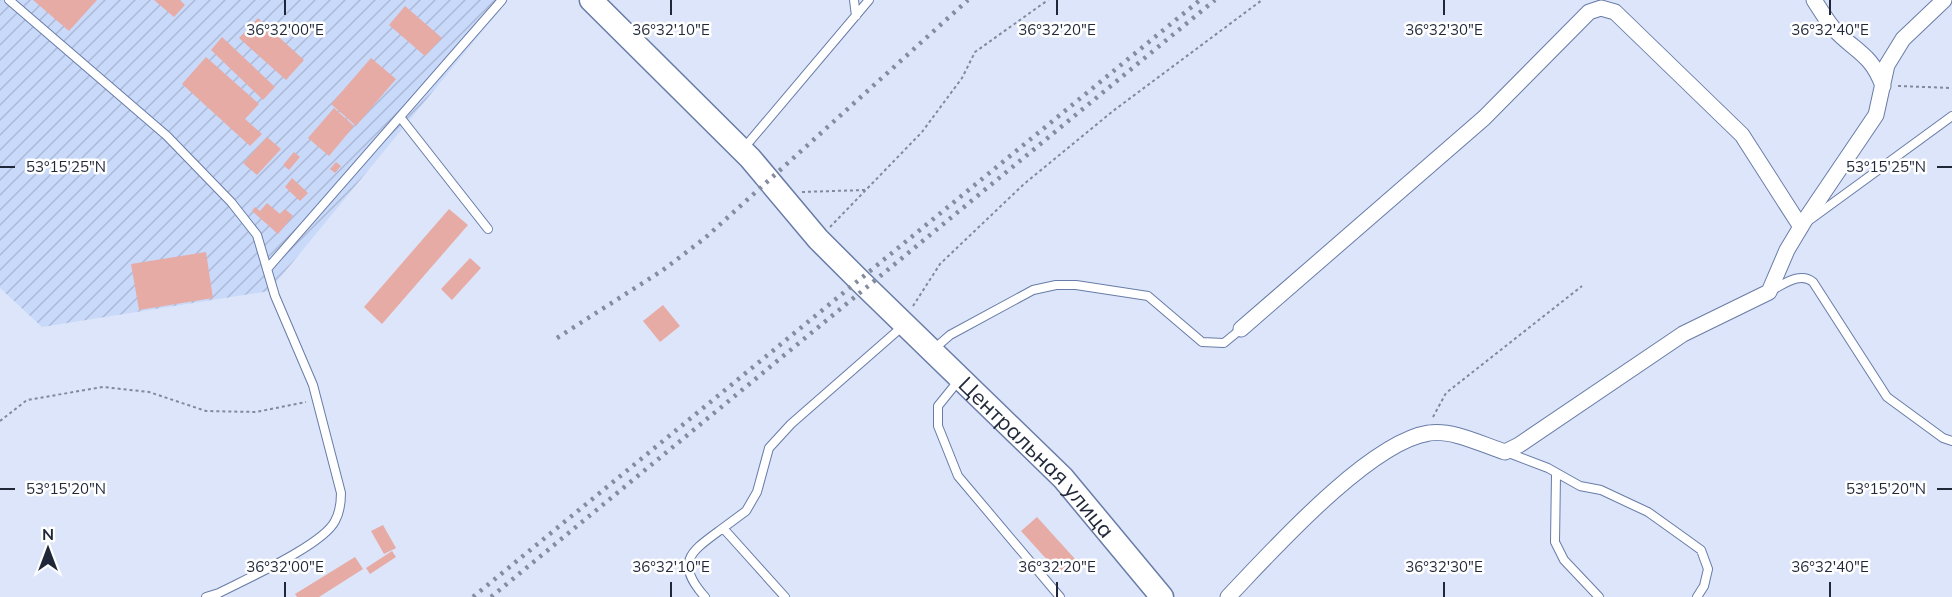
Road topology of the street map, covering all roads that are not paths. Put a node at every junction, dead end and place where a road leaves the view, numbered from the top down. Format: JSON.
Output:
{"nodes":[{"id":1,"x":9,"y":0,"type":"edge"},
{"id":2,"x":502,"y":0,"type":"edge"},
{"id":3,"x":591,"y":0,"type":"edge"},
{"id":4,"x":854,"y":0,"type":"edge"},
{"id":5,"x":869,"y":0,"type":"edge"},
{"id":6,"x":1814,"y":0,"type":"edge"},
{"id":7,"x":1944,"y":0,"type":"edge"},
{"id":8,"x":856,"y":16,"type":"junction"},
{"id":9,"x":1882,"y":86,"type":"junction"},
{"id":10,"x":1952,"y":116,"type":"edge"},
{"id":11,"x":400,"y":117,"type":"junction"},
{"id":12,"x":742,"y":150,"type":"junction"},
{"id":13,"x":1801,"y":227,"type":"junction"},
{"id":14,"x":488,"y":229,"type":"dead end"},
{"id":15,"x":267,"y":269,"type":"junction"},
{"id":16,"x":1769,"y":292,"type":"junction"},
{"id":17,"x":902,"y":324,"type":"junction"},
{"id":18,"x":1241,"y":329,"type":"joint"},
{"id":19,"x":931,"y":352,"type":"junction"},
{"id":20,"x":960,"y":380,"type":"junction"},
{"id":21,"x":1952,"y":441,"type":"edge"},
{"id":22,"x":1504,"y":452,"type":"junction"},
{"id":23,"x":1556,"y":475,"type":"junction"},
{"id":24,"x":723,"y":528,"type":"junction"},
{"id":25,"x":206,"y":597,"type":"edge"},
{"id":26,"x":705,"y":597,"type":"edge"},
{"id":27,"x":785,"y":597,"type":"edge"},
{"id":28,"x":1060,"y":597,"type":"edge"},
{"id":29,"x":1162,"y":597,"type":"edge"},
{"id":30,"x":1228,"y":597,"type":"edge"},
{"id":31,"x":1599,"y":597,"type":"edge"},
{"id":32,"x":1697,"y":597,"type":"edge"}],
"edges":[{"from":1,"to":15,"type":"lane"},
{"from":2,"to":11,"type":"lane"},
{"from":3,"to":12,"type":"street","name":"Центральная улица"},
{"from":4,"to":8,"type":"lane"},
{"from":5,"to":8,"type":"lane"},
{"from":6,"to":9,"type":"street"},
{"from":7,"to":9,"type":"street"},
{"from":8,"to":12,"type":"lane"},
{"from":9,"to":13,"type":"street"},
{"from":10,"to":13,"type":"lane"},
{"from":11,"to":14,"type":"lane"},
{"from":11,"to":15,"type":"lane"},
{"from":12,"to":17,"type":"street","name":"Центральная улица"},
{"from":13,"to":16,"type":"street"},
{"from":13,"to":18,"type":"street"},
{"from":15,"to":25,"type":"lane"},
{"from":16,"to":21,"type":"lane"},
{"from":16,"to":22,"type":"street"},
{"from":17,"to":19,"type":"street","name":"Центральная улица"},
{"from":17,"to":24,"type":"lane"},
{"from":18,"to":19,"type":"lane"},
{"from":19,"to":20,"type":"street","name":"Центральная улица"},
{"from":20,"to":28,"type":"lane"},
{"from":20,"to":29,"type":"street","name":"Центральная улица"},
{"from":22,"to":23,"type":"lane"},
{"from":22,"to":30,"type":"street"},
{"from":23,"to":31,"type":"lane"},
{"from":23,"to":32,"type":"lane"},
{"from":24,"to":26,"type":"lane"},
{"from":24,"to":27,"type":"lane"}]}
